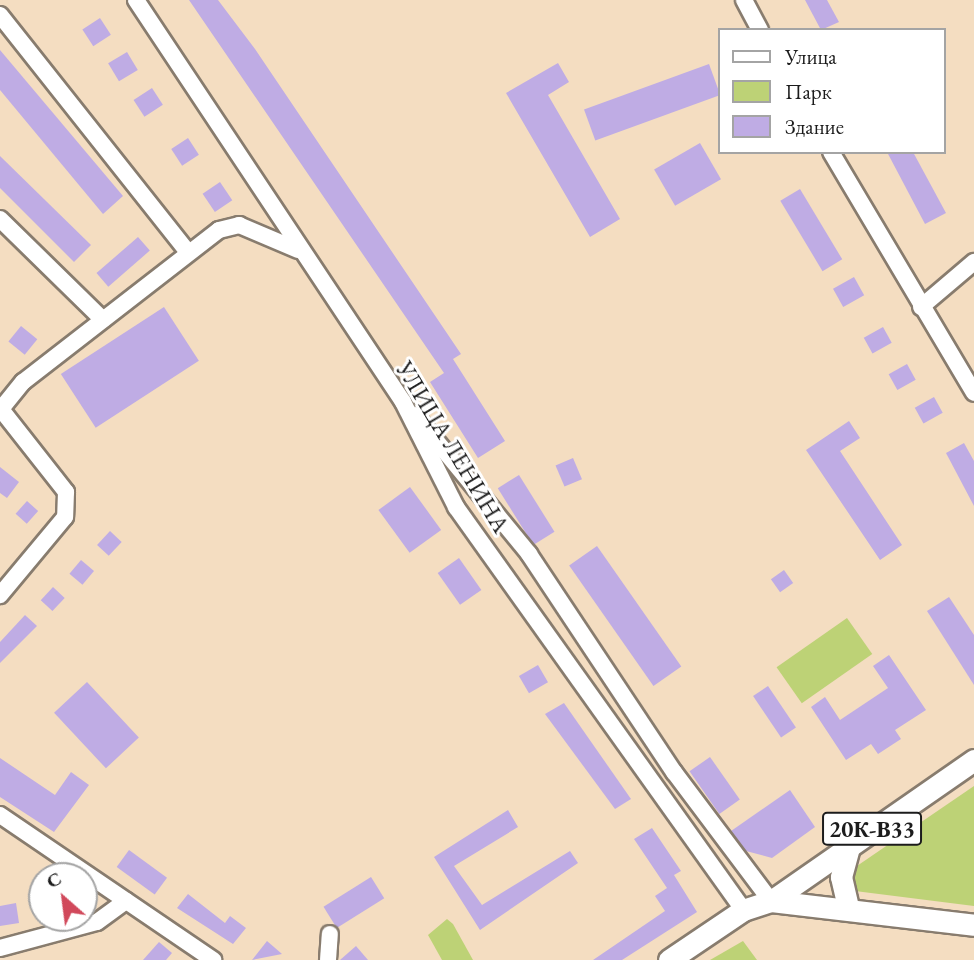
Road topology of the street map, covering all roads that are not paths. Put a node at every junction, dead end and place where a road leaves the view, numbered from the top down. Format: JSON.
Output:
{"nodes":[{"id":1,"x":136,"y":0,"type":"edge"},
{"id":2,"x":744,"y":0,"type":"edge"},
{"id":3,"x":0,"y":15,"type":"edge"},
{"id":4,"x":759,"y":28,"type":"edge"},
{"id":5,"x":832,"y":154,"type":"edge"},
{"id":6,"x":0,"y":219,"type":"edge"},
{"id":7,"x":300,"y":251,"type":"junction"},
{"id":8,"x":188,"y":252,"type":"junction"},
{"id":9,"x":974,"y":262,"type":"edge"},
{"id":10,"x":920,"y":307,"type":"junction"},
{"id":11,"x":103,"y":320,"type":"junction"},
{"id":12,"x":974,"y":393,"type":"edge"},
{"id":13,"x":403,"y":402,"type":"junction"},
{"id":14,"x":1,"y":409,"type":"edge"},
{"id":15,"x":0,"y":594,"type":"edge"},
{"id":16,"x":974,"y":760,"type":"edge"},
{"id":17,"x":0,"y":815,"type":"edge"},
{"id":18,"x":850,"y":844,"type":"junction"},
{"id":19,"x":126,"y":901,"type":"junction"},
{"id":20,"x":771,"y":901,"type":"junction"},
{"id":21,"x":848,"y":907,"type":"junction"},
{"id":22,"x":743,"y":910,"type":"junction"},
{"id":23,"x":974,"y":925,"type":"edge"},
{"id":24,"x":330,"y":934,"type":"dead end"},
{"id":25,"x":0,"y":948,"type":"edge"},
{"id":26,"x":213,"y":960,"type":"edge"},
{"id":27,"x":328,"y":960,"type":"edge"},
{"id":28,"x":669,"y":960,"type":"edge"}],
"edges":[{"from":1,"to":7,"type":"street","name":"УЛИЦА ЛЕНИНА"},
{"from":2,"to":4,"type":"street"},
{"from":3,"to":8,"type":"street"},
{"from":5,"to":10,"type":"street"},
{"from":6,"to":11,"type":"street"},
{"from":7,"to":8,"type":"street"},
{"from":7,"to":13,"type":"street","name":"УЛИЦА ЛЕНИНА"},
{"from":8,"to":11,"type":"street"},
{"from":9,"to":10,"type":"street"},
{"from":10,"to":12,"type":"street"},
{"from":11,"to":14,"type":"street"},
{"from":13,"to":20,"type":"street"},
{"from":13,"to":22,"type":"street","name":"УЛИЦА ЛЕНИНА"},
{"from":14,"to":15,"type":"street"},
{"from":16,"to":18,"type":"main road","number":"20К-В33"},
{"from":17,"to":19,"type":"street"},
{"from":18,"to":20,"type":"main road","number":"20К-В33"},
{"from":18,"to":21,"type":"main road"},
{"from":19,"to":25,"type":"street"},
{"from":19,"to":26,"type":"street"},
{"from":20,"to":21,"type":"main road","number":"20К-В33"},
{"from":20,"to":22,"type":"main road","number":"20К-В33"},
{"from":21,"to":23,"type":"main road","number":"20К-В33"},
{"from":22,"to":28,"type":"main road","number":"20К-В33"},
{"from":24,"to":27,"type":"street"}]}
